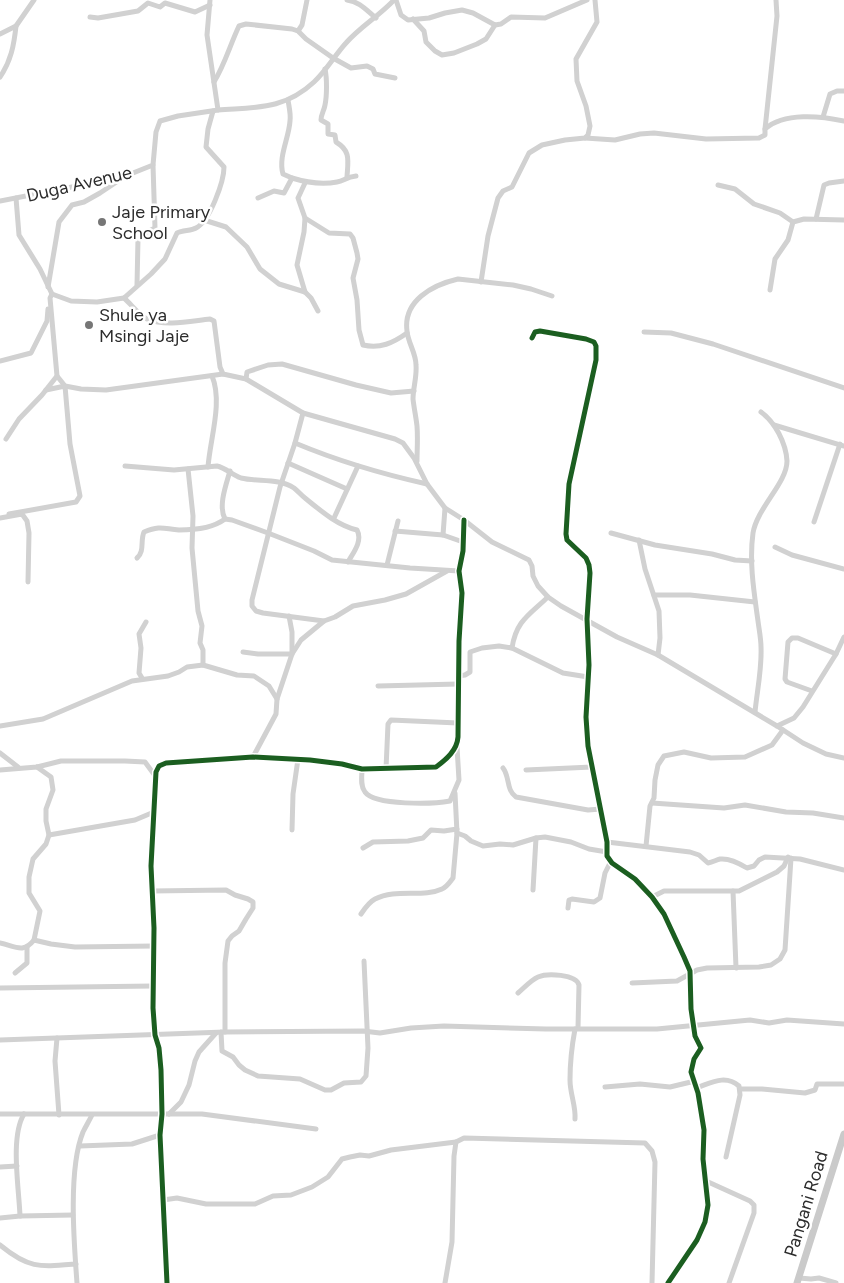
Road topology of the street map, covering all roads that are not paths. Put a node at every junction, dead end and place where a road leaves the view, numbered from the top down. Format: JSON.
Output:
{"nodes":[{"id":1,"x":34,"y":0,"type":"edge"},
{"id":2,"x":307,"y":0,"type":"edge"},
{"id":3,"x":347,"y":0,"type":"edge"},
{"id":4,"x":395,"y":0,"type":"edge"},
{"id":5,"x":587,"y":0,"type":"edge"},
{"id":6,"x":595,"y":0,"type":"edge"},
{"id":7,"x":776,"y":0,"type":"edge"},
{"id":8,"x":210,"y":3,"type":"edge"},
{"id":9,"x":90,"y":17,"type":"dead end"},
{"id":10,"x":376,"y":18,"type":"junction"},
{"id":11,"x":413,"y":19,"type":"junction"},
{"id":12,"x":495,"y":25,"type":"junction"},
{"id":13,"x":16,"y":26,"type":"junction"},
{"id":14,"x":298,"y":31,"type":"junction"},
{"id":15,"x":0,"y":34,"type":"edge"},
{"id":16,"x":333,"y":58,"type":"junction"},
{"id":17,"x":325,"y":69,"type":"junction"},
{"id":18,"x":0,"y":77,"type":"edge"},
{"id":19,"x":395,"y":78,"type":"dead end"},
{"id":20,"x":213,"y":82,"type":"junction"},
{"id":21,"x":844,"y":91,"type":"edge"},
{"id":22,"x":288,"y":100,"type":"junction"},
{"id":23,"x":215,"y":110,"type":"junction"},
{"id":24,"x":823,"y":117,"type":"junction"},
{"id":25,"x":844,"y":121,"type":"edge"},
{"id":26,"x":765,"y":129,"type":"junction"},
{"id":27,"x":585,"y":138,"type":"junction"},
{"id":28,"x":152,"y":165,"type":"junction"},
{"id":29,"x":347,"y":176,"type":"junction"},
{"id":30,"x":356,"y":176,"type":"dead end"},
{"id":31,"x":123,"y":177,"type":"junction"},
{"id":32,"x":292,"y":178,"type":"junction"},
{"id":33,"x":844,"y":181,"type":"edge"},
{"id":34,"x":305,"y":183,"type":"junction"},
{"id":35,"x":718,"y":185,"type":"dead end"},
{"id":36,"x":16,"y":198,"type":"junction"},
{"id":37,"x":258,"y":198,"type":"dead end"},
{"id":38,"x":0,"y":201,"type":"edge"},
{"id":39,"x":305,"y":218,"type":"junction"},
{"id":40,"x":816,"y":218,"type":"junction"},
{"id":41,"x":204,"y":220,"type":"junction"},
{"id":42,"x":844,"y":220,"type":"edge"},
{"id":43,"x":793,"y":222,"type":"junction"},
{"id":44,"x":481,"y":282,"type":"junction"},
{"id":45,"x":137,"y":285,"type":"junction"},
{"id":46,"x":48,"y":287,"type":"junction"},
{"id":47,"x":770,"y":290,"type":"dead end"},
{"id":48,"x":305,"y":292,"type":"junction"},
{"id":49,"x":51,"y":296,"type":"junction"},
{"id":50,"x":552,"y":296,"type":"dead end"},
{"id":51,"x":124,"y":298,"type":"junction"},
{"id":52,"x":318,"y":312,"type":"dead end"},
{"id":53,"x":644,"y":332,"type":"dead end"},
{"id":54,"x":407,"y":333,"type":"junction"},
{"id":55,"x":532,"y":338,"type":"dead end"},
{"id":56,"x":0,"y":361,"type":"edge"},
{"id":57,"x":223,"y":374,"type":"junction"},
{"id":58,"x":57,"y":376,"type":"junction"},
{"id":59,"x":212,"y":376,"type":"junction"},
{"id":60,"x":246,"y":379,"type":"junction"},
{"id":61,"x":65,"y":386,"type":"junction"},
{"id":62,"x":844,"y":388,"type":"edge"},
{"id":63,"x":46,"y":390,"type":"junction"},
{"id":64,"x":414,"y":391,"type":"junction"},
{"id":65,"x":761,"y":412,"type":"dead end"},
{"id":66,"x":303,"y":413,"type":"junction"},
{"id":67,"x":774,"y":425,"type":"junction"},
{"id":68,"x":6,"y":440,"type":"dead end"},
{"id":69,"x":295,"y":443,"type":"junction"},
{"id":70,"x":842,"y":445,"type":"edge"},
{"id":71,"x":417,"y":462,"type":"junction"},
{"id":72,"x":288,"y":463,"type":"junction"},
{"id":73,"x":125,"y":466,"type":"dead end"},
{"id":74,"x":358,"y":466,"type":"junction"},
{"id":75,"x":208,"y":467,"type":"junction"},
{"id":76,"x":188,"y":469,"type":"junction"},
{"id":77,"x":230,"y":472,"type":"junction"},
{"id":78,"x":282,"y":482,"type":"junction"},
{"id":79,"x":427,"y":484,"type":"junction"},
{"id":80,"x":347,"y":489,"type":"junction"},
{"id":81,"x":445,"y":508,"type":"junction"},
{"id":82,"x":9,"y":514,"type":"dead end"},
{"id":83,"x":0,"y":518,"type":"edge"},
{"id":84,"x":334,"y":518,"type":"junction"},
{"id":85,"x":225,"y":519,"type":"junction"},
{"id":86,"x":464,"y":520,"type":"junction"},
{"id":87,"x":398,"y":521,"type":"dead end"},
{"id":88,"x":814,"y":522,"type":"dead end"},
{"id":89,"x":193,"y":529,"type":"junction"},
{"id":90,"x":395,"y":531,"type":"junction"},
{"id":91,"x":268,"y":533,"type":"junction"},
{"id":92,"x":611,"y":533,"type":"dead end"},
{"id":93,"x":443,"y":535,"type":"junction"},
{"id":94,"x":639,"y":540,"type":"junction"},
{"id":95,"x":463,"y":542,"type":"junction"},
{"id":96,"x":775,"y":547,"type":"dead end"},
{"id":97,"x":137,"y":558,"type":"dead end"},
{"id":98,"x":752,"y":561,"type":"junction"},
{"id":99,"x":348,"y":562,"type":"junction"},
{"id":100,"x":387,"y":565,"type":"junction"},
{"id":101,"x":844,"y":569,"type":"edge"},
{"id":102,"x":447,"y":571,"type":"junction"},
{"id":103,"x":459,"y":571,"type":"junction"},
{"id":104,"x":28,"y":582,"type":"dead end"},
{"id":105,"x":654,"y":595,"type":"junction"},
{"id":106,"x":548,"y":597,"type":"junction"},
{"id":107,"x":755,"y":602,"type":"junction"},
{"id":108,"x":289,"y":616,"type":"junction"},
{"id":109,"x":587,"y":619,"type":"junction"},
{"id":110,"x":324,"y":620,"type":"junction"},
{"id":111,"x":146,"y":622,"type":"dead end"},
{"id":112,"x":844,"y":637,"type":"edge"},
{"id":113,"x":512,"y":648,"type":"junction"},
{"id":114,"x":244,"y":652,"type":"dead end"},
{"id":115,"x":292,"y":654,"type":"junction"},
{"id":116,"x":836,"y":654,"type":"junction"},
{"id":117,"x":658,"y":655,"type":"junction"},
{"id":118,"x":203,"y":665,"type":"junction"},
{"id":119,"x":458,"y":676,"type":"junction"},
{"id":120,"x":588,"y":677,"type":"junction"},
{"id":121,"x":142,"y":678,"type":"junction"},
{"id":122,"x":458,"y":684,"type":"junction"},
{"id":123,"x":378,"y":686,"type":"dead end"},
{"id":124,"x":812,"y":691,"type":"junction"},
{"id":125,"x":277,"y":699,"type":"junction"},
{"id":126,"x":754,"y":712,"type":"junction"},
{"id":127,"x":458,"y":723,"type":"junction"},
{"id":128,"x":0,"y":726,"type":"edge"},
{"id":129,"x":777,"y":726,"type":"junction"},
{"id":130,"x":783,"y":730,"type":"junction"},
{"id":131,"x":457,"y":746,"type":"junction"},
{"id":132,"x":0,"y":753,"type":"edge"},
{"id":133,"x":253,"y":757,"type":"junction"},
{"id":134,"x":844,"y":758,"type":"edge"},
{"id":135,"x":298,"y":759,"type":"junction"},
{"id":136,"x":37,"y":767,"type":"junction"},
{"id":137,"x":592,"y":767,"type":"junction"},
{"id":138,"x":18,"y":768,"type":"junction"},
{"id":139,"x":504,"y":768,"type":"dead end"},
{"id":140,"x":362,"y":769,"type":"junction"},
{"id":141,"x":386,"y":769,"type":"junction"},
{"id":142,"x":0,"y":770,"type":"edge"},
{"id":143,"x":526,"y":770,"type":"dead end"},
{"id":144,"x":156,"y":777,"type":"junction"},
{"id":145,"x":455,"y":792,"type":"junction"},
{"id":146,"x":652,"y":803,"type":"junction"},
{"id":147,"x":601,"y":808,"type":"junction"},
{"id":148,"x":154,"y":812,"type":"junction"},
{"id":149,"x":844,"y":818,"type":"edge"},
{"id":150,"x":292,"y":830,"type":"dead end"},
{"id":151,"x":457,"y":831,"type":"junction"},
{"id":152,"x":49,"y":835,"type":"junction"},
{"id":153,"x":536,"y":838,"type":"junction"},
{"id":154,"x":607,"y":842,"type":"junction"},
{"id":155,"x":646,"y":846,"type":"junction"},
{"id":156,"x":363,"y":848,"type":"dead end"},
{"id":157,"x":607,"y":852,"type":"junction"},
{"id":158,"x":790,"y":858,"type":"junction"},
{"id":159,"x":611,"y":861,"type":"junction"},
{"id":160,"x":844,"y":870,"type":"edge"},
{"id":161,"x":533,"y":890,"type":"dead end"},
{"id":162,"x":152,"y":891,"type":"junction"},
{"id":163,"x":733,"y":891,"type":"junction"},
{"id":164,"x":652,"y":897,"type":"junction"},
{"id":165,"x":568,"y":908,"type":"dead end"},
{"id":166,"x":361,"y":914,"type":"dead end"},
{"id":167,"x":34,"y":940,"type":"junction"},
{"id":168,"x":0,"y":943,"type":"edge"},
{"id":169,"x":154,"y":946,"type":"junction"},
{"id":170,"x":27,"y":947,"type":"junction"},
{"id":171,"x":364,"y":962,"type":"dead end"},
{"id":172,"x":736,"y":968,"type":"junction"},
{"id":173,"x":15,"y":973,"type":"dead end"},
{"id":174,"x":690,"y":975,"type":"junction"},
{"id":175,"x":632,"y":984,"type":"dead end"},
{"id":176,"x":153,"y":986,"type":"junction"},
{"id":177,"x":0,"y":988,"type":"edge"},
{"id":178,"x":518,"y":993,"type":"dead end"},
{"id":179,"x":844,"y":1024,"type":"edge"},
{"id":180,"x":693,"y":1026,"type":"junction"},
{"id":181,"x":577,"y":1029,"type":"junction"},
{"id":182,"x":221,"y":1032,"type":"junction"},
{"id":183,"x":367,"y":1032,"type":"junction"},
{"id":184,"x":155,"y":1035,"type":"junction"},
{"id":185,"x":57,"y":1038,"type":"junction"},
{"id":186,"x":0,"y":1040,"type":"edge"},
{"id":187,"x":844,"y":1084,"type":"edge"},
{"id":188,"x":696,"y":1085,"type":"junction"},
{"id":189,"x":604,"y":1087,"type":"dead end"},
{"id":190,"x":740,"y":1089,"type":"junction"},
{"id":191,"x":0,"y":1114,"type":"edge"},
{"id":192,"x":24,"y":1114,"type":"junction"},
{"id":193,"x":162,"y":1114,"type":"junction"},
{"id":194,"x":169,"y":1114,"type":"junction"},
{"id":195,"x":59,"y":1115,"type":"junction"},
{"id":196,"x":92,"y":1115,"type":"junction"},
{"id":197,"x":575,"y":1119,"type":"dead end"},
{"id":198,"x":316,"y":1129,"type":"dead end"},
{"id":199,"x":844,"y":1134,"type":"edge"},
{"id":200,"x":160,"y":1135,"type":"junction"},
{"id":201,"x":456,"y":1142,"type":"junction"},
{"id":202,"x":80,"y":1146,"type":"junction"},
{"id":203,"x":726,"y":1157,"type":"dead end"},
{"id":204,"x":0,"y":1166,"type":"edge"},
{"id":205,"x":17,"y":1166,"type":"junction"},
{"id":206,"x":706,"y":1181,"type":"junction"},
{"id":207,"x":163,"y":1200,"type":"junction"},
{"id":208,"x":73,"y":1215,"type":"junction"},
{"id":209,"x":20,"y":1216,"type":"junction"},
{"id":210,"x":0,"y":1218,"type":"edge"},
{"id":211,"x":0,"y":1245,"type":"edge"},
{"id":212,"x":76,"y":1264,"type":"junction"},
{"id":213,"x":798,"y":1280,"type":"edge"},
{"id":214,"x":77,"y":1283,"type":"edge"},
{"id":215,"x":167,"y":1283,"type":"edge"},
{"id":216,"x":446,"y":1283,"type":"edge"},
{"id":217,"x":652,"y":1283,"type":"edge"},
{"id":218,"x":668,"y":1283,"type":"edge"},
{"id":219,"x":729,"y":1283,"type":"edge"},
{"id":220,"x":836,"y":1283,"type":"edge"}],
"edges":[{"from":1,"to":13,"type":"street"},
{"from":2,"to":14,"type":"street"},
{"from":3,"to":10,"type":"street"},
{"from":4,"to":10,"type":"street"},
{"from":4,"to":11,"type":"street"},
{"from":5,"to":12,"type":"street"},
{"from":6,"to":27,"type":"street"},
{"from":7,"to":26,"type":"street"},
{"from":8,"to":9,"type":"street"},
{"from":8,"to":20,"type":"street"},
{"from":10,"to":16,"type":"street"},
{"from":11,"to":12,"type":"street"},
{"from":11,"to":12,"type":"street"},
{"from":13,"to":15,"type":"street"},
{"from":13,"to":18,"type":"street"},
{"from":14,"to":16,"type":"street"},
{"from":14,"to":20,"type":"street"},
{"from":16,"to":17,"type":"street"},
{"from":16,"to":19,"type":"street"},
{"from":17,"to":22,"type":"street"},
{"from":17,"to":29,"type":"street"},
{"from":20,"to":23,"type":"street"},
{"from":21,"to":24,"type":"street"},
{"from":22,"to":23,"type":"street"},
{"from":22,"to":32,"type":"street"},
{"from":23,"to":28,"type":"street","name":"Duga Avenue"},
{"from":23,"to":41,"type":"street"},
{"from":24,"to":25,"type":"street"},
{"from":24,"to":26,"type":"street"},
{"from":26,"to":27,"type":"street"},
{"from":27,"to":44,"type":"street"},
{"from":28,"to":31,"type":"street","name":"Duga Avenue"},
{"from":28,"to":45,"type":"street"},
{"from":29,"to":30,"type":"street"},
{"from":29,"to":34,"type":"street"},
{"from":31,"to":36,"type":"street","name":"Duga Avenue"},
{"from":31,"to":46,"type":"street"},
{"from":32,"to":34,"type":"street"},
{"from":32,"to":37,"type":"street"},
{"from":33,"to":40,"type":"street"},
{"from":34,"to":39,"type":"street"},
{"from":35,"to":43,"type":"street"},
{"from":36,"to":38,"type":"street","name":"Duga Avenue"},
{"from":36,"to":46,"type":"street"},
{"from":39,"to":48,"type":"street"},
{"from":39,"to":54,"type":"street"},
{"from":40,"to":42,"type":"street"},
{"from":40,"to":43,"type":"street"},
{"from":41,"to":45,"type":"street"},
{"from":41,"to":48,"type":"street"},
{"from":43,"to":47,"type":"street"},
{"from":44,"to":50,"type":"street"},
{"from":44,"to":54,"type":"street"},
{"from":45,"to":51,"type":"street"},
{"from":46,"to":49,"type":"street"},
{"from":48,"to":52,"type":"street"},
{"from":49,"to":51,"type":"street"},
{"from":49,"to":56,"type":"street"},
{"from":49,"to":58,"type":"street"},
{"from":51,"to":57,"type":"street"},
{"from":53,"to":62,"type":"street"},
{"from":54,"to":64,"type":"street"},
{"from":55,"to":109,"type":"street"},
{"from":57,"to":59,"type":"street"},
{"from":57,"to":60,"type":"street"},
{"from":58,"to":61,"type":"street"},
{"from":58,"to":63,"type":"street"},
{"from":59,"to":61,"type":"street"},
{"from":59,"to":75,"type":"street"},
{"from":60,"to":64,"type":"street"},
{"from":60,"to":66,"type":"street"},
{"from":61,"to":63,"type":"street"},
{"from":61,"to":82,"type":"street"},
{"from":63,"to":68,"type":"street"},
{"from":64,"to":71,"type":"street"},
{"from":65,"to":67,"type":"street"},
{"from":66,"to":69,"type":"street"},
{"from":66,"to":71,"type":"street"},
{"from":67,"to":70,"type":"street"},
{"from":67,"to":98,"type":"street"},
{"from":69,"to":72,"type":"street"},
{"from":69,"to":74,"type":"street"},
{"from":70,"to":88,"type":"street"},
{"from":71,"to":79,"type":"street"},
{"from":72,"to":78,"type":"street"},
{"from":72,"to":80,"type":"street"},
{"from":73,"to":76,"type":"street"},
{"from":74,"to":79,"type":"street"},
{"from":74,"to":80,"type":"street"},
{"from":75,"to":76,"type":"street"},
{"from":75,"to":77,"type":"street"},
{"from":76,"to":89,"type":"street"},
{"from":77,"to":78,"type":"street"},
{"from":77,"to":85,"type":"street"},
{"from":78,"to":84,"type":"street"},
{"from":78,"to":91,"type":"street"},
{"from":79,"to":81,"type":"street"},
{"from":80,"to":84,"type":"street"},
{"from":81,"to":86,"type":"street"},
{"from":81,"to":93,"type":"street"},
{"from":83,"to":104,"type":"street"},
{"from":84,"to":99,"type":"street"},
{"from":85,"to":89,"type":"street"},
{"from":85,"to":91,"type":"street"},
{"from":86,"to":95,"type":"street"},
{"from":86,"to":106,"type":"street"},
{"from":87,"to":90,"type":"street"},
{"from":89,"to":97,"type":"street"},
{"from":89,"to":118,"type":"street"},
{"from":90,"to":93,"type":"street"},
{"from":90,"to":100,"type":"street"},
{"from":91,"to":99,"type":"street"},
{"from":91,"to":108,"type":"street"},
{"from":92,"to":94,"type":"street"},
{"from":93,"to":95,"type":"street"},
{"from":94,"to":98,"type":"street"},
{"from":94,"to":105,"type":"street"},
{"from":95,"to":103,"type":"street"},
{"from":96,"to":101,"type":"street"},
{"from":98,"to":107,"type":"street"},
{"from":99,"to":100,"type":"street"},
{"from":100,"to":102,"type":"street"},
{"from":102,"to":103,"type":"street"},
{"from":102,"to":110,"type":"street"},
{"from":103,"to":119,"type":"street"},
{"from":105,"to":107,"type":"street"},
{"from":105,"to":117,"type":"street"},
{"from":106,"to":109,"type":"street"},
{"from":106,"to":113,"type":"street"},
{"from":107,"to":126,"type":"street"},
{"from":108,"to":110,"type":"street"},
{"from":108,"to":115,"type":"street"},
{"from":109,"to":117,"type":"street"},
{"from":109,"to":120,"type":"street"},
{"from":110,"to":115,"type":"street"},
{"from":111,"to":121,"type":"street"},
{"from":112,"to":116,"type":"street"},
{"from":113,"to":119,"type":"street"},
{"from":113,"to":120,"type":"street"},
{"from":114,"to":115,"type":"street"},
{"from":115,"to":125,"type":"street"},
{"from":116,"to":124,"type":"street"},
{"from":116,"to":124,"type":"street"},
{"from":117,"to":126,"type":"street"},
{"from":118,"to":121,"type":"street"},
{"from":118,"to":125,"type":"street"},
{"from":119,"to":122,"type":"street"},
{"from":120,"to":137,"type":"street"},
{"from":121,"to":128,"type":"street"},
{"from":122,"to":123,"type":"street"},
{"from":122,"to":127,"type":"street"},
{"from":124,"to":129,"type":"street"},
{"from":125,"to":133,"type":"street"},
{"from":126,"to":129,"type":"street"},
{"from":127,"to":131,"type":"street"},
{"from":127,"to":141,"type":"street"},
{"from":129,"to":130,"type":"street"},
{"from":130,"to":134,"type":"street"},
{"from":130,"to":146,"type":"street"},
{"from":131,"to":141,"type":"street"},
{"from":131,"to":145,"type":"street"},
{"from":132,"to":138,"type":"street"},
{"from":133,"to":135,"type":"street"},
{"from":133,"to":144,"type":"street"},
{"from":135,"to":140,"type":"street"},
{"from":135,"to":150,"type":"street"},
{"from":136,"to":138,"type":"street"},
{"from":136,"to":144,"type":"street"},
{"from":136,"to":152,"type":"street"},
{"from":137,"to":143,"type":"street"},
{"from":137,"to":147,"type":"street"},
{"from":138,"to":142,"type":"street"},
{"from":139,"to":147,"type":"street"},
{"from":140,"to":141,"type":"street"},
{"from":140,"to":145,"type":"street"},
{"from":144,"to":148,"type":"street"},
{"from":145,"to":151,"type":"street"},
{"from":146,"to":149,"type":"street"},
{"from":146,"to":155,"type":"street"},
{"from":147,"to":154,"type":"street"},
{"from":148,"to":152,"type":"street"},
{"from":148,"to":162,"type":"street"},
{"from":151,"to":153,"type":"street"},
{"from":151,"to":156,"type":"street"},
{"from":151,"to":166,"type":"street"},
{"from":152,"to":167,"type":"street"},
{"from":153,"to":157,"type":"street"},
{"from":153,"to":161,"type":"street"},
{"from":154,"to":155,"type":"street"},
{"from":154,"to":157,"type":"street"},
{"from":155,"to":158,"type":"street"},
{"from":157,"to":159,"type":"street"},
{"from":158,"to":160,"type":"street"},
{"from":158,"to":163,"type":"street"},
{"from":158,"to":172,"type":"street"},
{"from":159,"to":164,"type":"street"},
{"from":159,"to":165,"type":"street"},
{"from":162,"to":169,"type":"street"},
{"from":162,"to":182,"type":"street"},
{"from":163,"to":164,"type":"street"},
{"from":163,"to":172,"type":"street"},
{"from":164,"to":174,"type":"street"},
{"from":167,"to":169,"type":"street"},
{"from":167,"to":170,"type":"street"},
{"from":168,"to":170,"type":"street"},
{"from":169,"to":176,"type":"street"},
{"from":170,"to":173,"type":"street"},
{"from":171,"to":183,"type":"street"},
{"from":172,"to":174,"type":"street"},
{"from":174,"to":175,"type":"street"},
{"from":174,"to":180,"type":"street"},
{"from":176,"to":177,"type":"street"},
{"from":176,"to":184,"type":"street"},
{"from":178,"to":181,"type":"street"},
{"from":179,"to":180,"type":"street"},
{"from":180,"to":181,"type":"street"},
{"from":180,"to":188,"type":"street"},
{"from":181,"to":183,"type":"street"},
{"from":181,"to":197,"type":"street"},
{"from":182,"to":183,"type":"street"},
{"from":182,"to":183,"type":"street"},
{"from":182,"to":184,"type":"street"},
{"from":182,"to":194,"type":"street"},
{"from":184,"to":185,"type":"street"},
{"from":184,"to":193,"type":"street"},
{"from":185,"to":186,"type":"street"},
{"from":185,"to":195,"type":"street"},
{"from":187,"to":190,"type":"street"},
{"from":188,"to":189,"type":"street"},
{"from":188,"to":190,"type":"street"},
{"from":188,"to":206,"type":"street"},
{"from":190,"to":203,"type":"street"},
{"from":191,"to":192,"type":"street"},
{"from":192,"to":195,"type":"street"},
{"from":192,"to":205,"type":"street"},
{"from":193,"to":194,"type":"street"},
{"from":193,"to":196,"type":"street"},
{"from":193,"to":200,"type":"street"},
{"from":194,"to":198,"type":"street"},
{"from":195,"to":196,"type":"street"},
{"from":196,"to":202,"type":"street"},
{"from":199,"to":213,"type":"main road","name":"Pangani Road"},
{"from":200,"to":202,"type":"street"},
{"from":200,"to":207,"type":"street"},
{"from":201,"to":207,"type":"street"},
{"from":201,"to":216,"type":"street"},
{"from":201,"to":217,"type":"street"},
{"from":202,"to":208,"type":"street"},
{"from":204,"to":205,"type":"street"},
{"from":205,"to":209,"type":"street"},
{"from":206,"to":218,"type":"street"},
{"from":206,"to":219,"type":"street"},
{"from":207,"to":215,"type":"street"},
{"from":208,"to":209,"type":"street"},
{"from":208,"to":212,"type":"street"},
{"from":209,"to":210,"type":"street"},
{"from":211,"to":212,"type":"street"},
{"from":212,"to":214,"type":"street"},
{"from":213,"to":220,"type":"street"}]}
